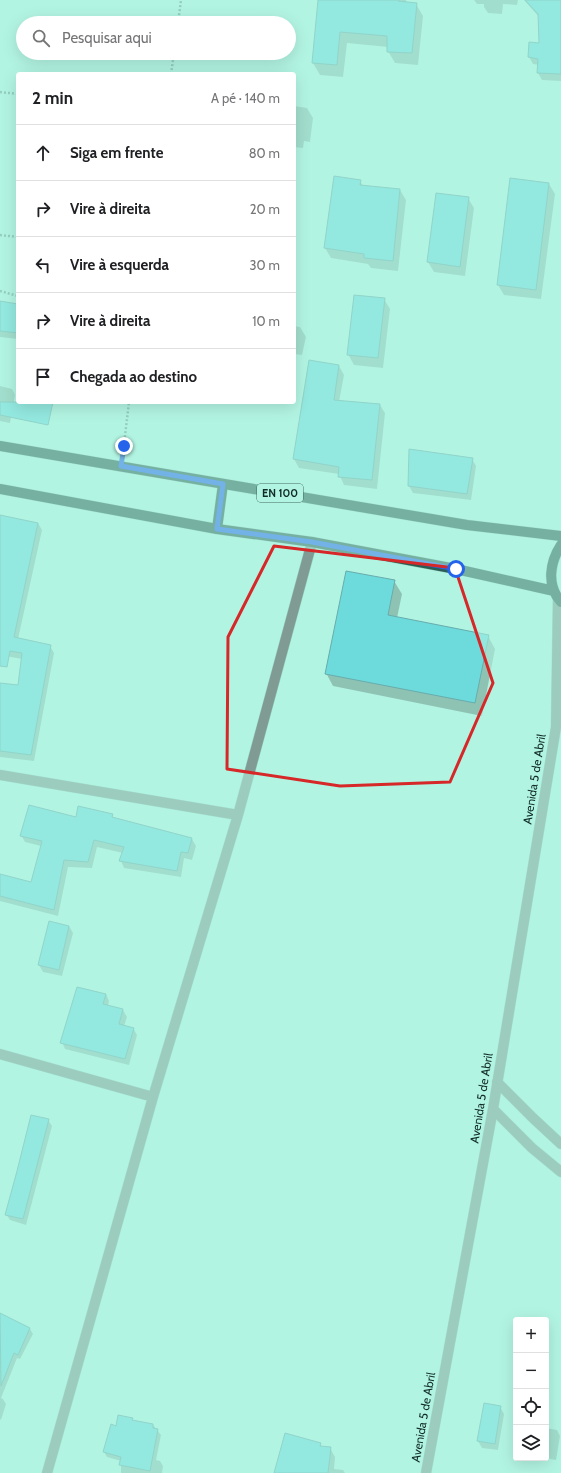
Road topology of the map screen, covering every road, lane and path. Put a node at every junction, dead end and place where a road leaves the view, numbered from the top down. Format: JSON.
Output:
{"nodes":[{"id":1,"x":181,"y":0,"type":"edge"},
{"id":2,"x":179,"y":16,"type":"edge"},
{"id":3,"x":173,"y":60,"type":"edge"},
{"id":4,"x":171,"y":72,"type":"edge"},
{"id":5,"x":0,"y":92,"type":"edge"},
{"id":6,"x":16,"y":94,"type":"edge"},
{"id":7,"x":0,"y":235,"type":"edge"},
{"id":8,"x":16,"y":238,"type":"edge"},
{"id":9,"x":0,"y":291,"type":"edge"},
{"id":10,"x":16,"y":295,"type":"edge"},
{"id":11,"x":129,"y":404,"type":"edge"},
{"id":12,"x":0,"y":446,"type":"edge"},
{"id":13,"x":121,"y":466,"type":"junction"},
{"id":14,"x":223,"y":484,"type":"junction"},
{"id":15,"x":0,"y":489,"type":"edge"},
{"id":16,"x":217,"y":529,"type":"junction"},
{"id":17,"x":561,"y":536,"type":"edge"},
{"id":18,"x":312,"y":542,"type":"junction"},
{"id":19,"x":561,"y":545,"type":"edge"},
{"id":20,"x":558,"y":597,"type":"edge"},
{"id":21,"x":561,"y":715,"type":"edge"},
{"id":22,"x":556,"y":727,"type":"junction"},
{"id":23,"x":0,"y":775,"type":"edge"},
{"id":24,"x":238,"y":815,"type":"junction"},
{"id":25,"x":0,"y":1054,"type":"edge"},
{"id":26,"x":497,"y":1082,"type":"junction"},
{"id":27,"x":153,"y":1097,"type":"junction"},
{"id":28,"x":493,"y":1109,"type":"junction"},
{"id":29,"x":561,"y":1144,"type":"edge"},
{"id":30,"x":561,"y":1172,"type":"edge"},
{"id":31,"x":47,"y":1473,"type":"edge"},
{"id":32,"x":426,"y":1473,"type":"edge"}],
"edges":[{"from":1,"to":2,"type":"path"},
{"from":3,"to":4,"type":"path"},
{"from":5,"to":6,"type":"path"},
{"from":7,"to":8,"type":"path"},
{"from":9,"to":10,"type":"path"},
{"from":11,"to":13,"type":"path"},
{"from":12,"to":13,"type":"main road","number":"EN 100"},
{"from":13,"to":14,"type":"main road","number":"EN 100"},
{"from":14,"to":16,"type":"main road"},
{"from":14,"to":17,"type":"main road","number":"EN 100"},
{"from":15,"to":16,"type":"main road"},
{"from":16,"to":18,"type":"main road"},
{"from":18,"to":20,"type":"main road"},
{"from":18,"to":24,"type":"street"},
{"from":19,"to":20,"type":"main road"},
{"from":20,"to":22,"type":"street","name":"Avenida 5 de Abril"},
{"from":21,"to":22,"type":"street","name":"Avenida 5 de Abril"},
{"from":22,"to":26,"type":"street","name":"Avenida 5 de Abril"},
{"from":23,"to":24,"type":"street"},
{"from":24,"to":27,"type":"street"},
{"from":25,"to":27,"type":"street"},
{"from":26,"to":28,"type":"street","name":"Avenida 5 de Abril"},
{"from":26,"to":29,"type":"street"},
{"from":27,"to":31,"type":"street"},
{"from":28,"to":30,"type":"street"},
{"from":28,"to":32,"type":"street","name":"Avenida 5 de Abril"}]}
